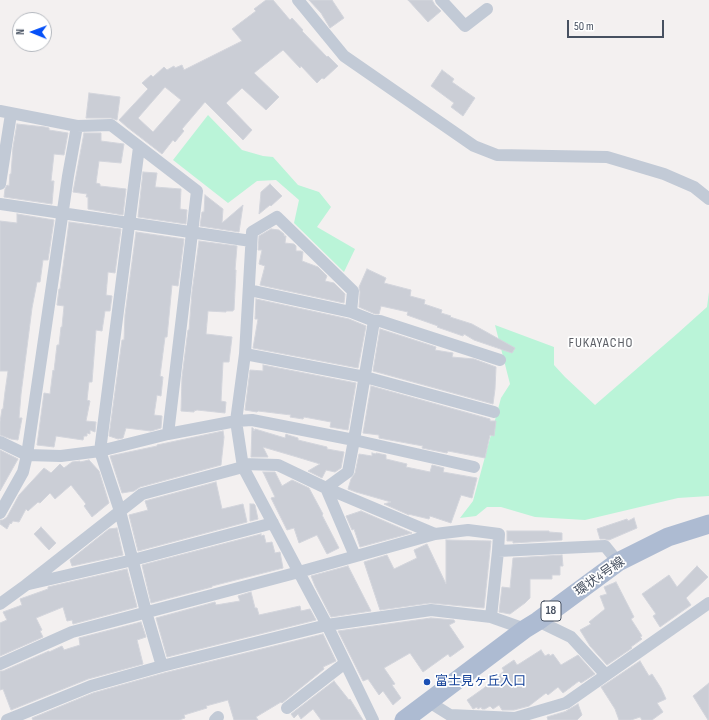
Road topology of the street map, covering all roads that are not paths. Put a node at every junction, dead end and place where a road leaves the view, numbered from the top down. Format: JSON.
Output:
{"nodes":[{"id":1,"x":298,"y":0,"type":"edge"},
{"id":2,"x":441,"y":0,"type":"edge"},
{"id":3,"x":487,"y":9,"type":"dead end"},
{"id":4,"x":6,"y":112,"type":"edge"},
{"id":5,"x":77,"y":126,"type":"junction"},
{"id":6,"x":139,"y":148,"type":"junction"},
{"id":7,"x":0,"y":184,"type":"edge"},
{"id":8,"x":709,"y":199,"type":"edge"},
{"id":9,"x":0,"y":204,"type":"edge"},
{"id":10,"x":63,"y":213,"type":"junction"},
{"id":11,"x":129,"y":223,"type":"junction"},
{"id":12,"x":192,"y":232,"type":"junction"},
{"id":13,"x":251,"y":241,"type":"junction"},
{"id":14,"x":249,"y":290,"type":"junction"},
{"id":15,"x":351,"y":312,"type":"junction"},
{"id":16,"x":374,"y":321,"type":"junction"},
{"id":17,"x":245,"y":354,"type":"junction"},
{"id":18,"x":500,"y":360,"type":"dead end"},
{"id":19,"x":365,"y":377,"type":"junction"},
{"id":20,"x":494,"y":412,"type":"dead end"},
{"id":21,"x":236,"y":421,"type":"junction"},
{"id":22,"x":168,"y":434,"type":"junction"},
{"id":23,"x":354,"y":440,"type":"junction"},
{"id":24,"x":0,"y":442,"type":"edge"},
{"id":25,"x":100,"y":451,"type":"junction"},
{"id":26,"x":28,"y":455,"type":"junction"},
{"id":27,"x":243,"y":465,"type":"junction"},
{"id":28,"x":474,"y":466,"type":"dead end"},
{"id":29,"x":326,"y":488,"type":"junction"},
{"id":30,"x":120,"y":512,"type":"junction"},
{"id":31,"x":0,"y":513,"type":"edge"},
{"id":32,"x":273,"y":524,"type":"junction"},
{"id":33,"x":709,"y":524,"type":"edge"},
{"id":34,"x":435,"y":534,"type":"junction"},
{"id":35,"x":498,"y":551,"type":"junction"},
{"id":36,"x":355,"y":556,"type":"junction"},
{"id":37,"x":133,"y":560,"type":"junction"},
{"id":38,"x":618,"y":562,"type":"junction"},
{"id":39,"x":299,"y":572,"type":"junction"},
{"id":40,"x":26,"y":585,"type":"junction"},
{"id":41,"x":709,"y":603,"type":"edge"},
{"id":42,"x":0,"y":604,"type":"edge"},
{"id":43,"x":146,"y":612,"type":"junction"},
{"id":44,"x":491,"y":617,"type":"junction"},
{"id":45,"x":327,"y":625,"type":"junction"},
{"id":46,"x":531,"y":625,"type":"junction"},
{"id":47,"x":345,"y":663,"type":"junction"},
{"id":48,"x":0,"y":664,"type":"edge"},
{"id":49,"x":162,"y":666,"type":"junction"},
{"id":50,"x":606,"y":675,"type":"junction"},
{"id":51,"x":429,"y":702,"type":"junction"},
{"id":52,"x":287,"y":708,"type":"dead end"},
{"id":53,"x":0,"y":711,"type":"edge"},
{"id":54,"x":5,"y":720,"type":"edge"},
{"id":55,"x":373,"y":720,"type":"edge"},
{"id":56,"x":404,"y":720,"type":"edge"}],
"edges":[{"from":1,"to":8,"type":"street"},
{"from":2,"to":3,"type":"street"},
{"from":4,"to":5,"type":"street"},
{"from":4,"to":7,"type":"street"},
{"from":5,"to":6,"type":"street"},
{"from":5,"to":10,"type":"street"},
{"from":6,"to":11,"type":"street"},
{"from":6,"to":12,"type":"street"},
{"from":9,"to":10,"type":"street"},
{"from":10,"to":11,"type":"street"},
{"from":10,"to":26,"type":"street"},
{"from":11,"to":12,"type":"street"},
{"from":11,"to":25,"type":"street"},
{"from":12,"to":13,"type":"street"},
{"from":12,"to":22,"type":"street"},
{"from":13,"to":14,"type":"street"},
{"from":13,"to":15,"type":"street"},
{"from":14,"to":15,"type":"street"},
{"from":14,"to":17,"type":"street"},
{"from":15,"to":16,"type":"street"},
{"from":16,"to":18,"type":"street"},
{"from":16,"to":19,"type":"street"},
{"from":17,"to":19,"type":"street"},
{"from":17,"to":21,"type":"street"},
{"from":19,"to":20,"type":"street"},
{"from":19,"to":23,"type":"street"},
{"from":21,"to":22,"type":"street"},
{"from":21,"to":23,"type":"street"},
{"from":21,"to":27,"type":"street"},
{"from":22,"to":25,"type":"street"},
{"from":23,"to":28,"type":"street"},
{"from":23,"to":29,"type":"street"},
{"from":24,"to":26,"type":"street"},
{"from":25,"to":26,"type":"street"},
{"from":25,"to":30,"type":"street"},
{"from":26,"to":31,"type":"street"},
{"from":27,"to":29,"type":"street"},
{"from":27,"to":30,"type":"street"},
{"from":27,"to":32,"type":"street"},
{"from":29,"to":34,"type":"street"},
{"from":29,"to":36,"type":"street"},
{"from":30,"to":37,"type":"street"},
{"from":30,"to":40,"type":"street"},
{"from":32,"to":37,"type":"street"},
{"from":32,"to":39,"type":"street"},
{"from":33,"to":38,"type":"main road","name":"環状4号線","number":"18"},
{"from":34,"to":35,"type":"street"},
{"from":34,"to":36,"type":"street"},
{"from":35,"to":38,"type":"street"},
{"from":35,"to":44,"type":"street"},
{"from":36,"to":39,"type":"street"},
{"from":37,"to":40,"type":"street"},
{"from":37,"to":43,"type":"street"},
{"from":38,"to":46,"type":"main road","name":"環状4号線","number":"18"},
{"from":39,"to":43,"type":"street"},
{"from":39,"to":45,"type":"street"},
{"from":40,"to":42,"type":"street"},
{"from":41,"to":50,"type":"street"},
{"from":43,"to":48,"type":"street"},
{"from":43,"to":49,"type":"street"},
{"from":44,"to":45,"type":"street"},
{"from":44,"to":46,"type":"street"},
{"from":45,"to":47,"type":"street"},
{"from":45,"to":49,"type":"street"},
{"from":46,"to":50,"type":"street"},
{"from":46,"to":51,"type":"main road","name":"環状4号線","number":"18"},
{"from":47,"to":52,"type":"street"},
{"from":47,"to":55,"type":"street"},
{"from":49,"to":54,"type":"street"},
{"from":50,"to":51,"type":"street"},
{"from":51,"to":56,"type":"main road","name":"環状4号線","number":"18"},
{"from":53,"to":54,"type":"street"}]}
